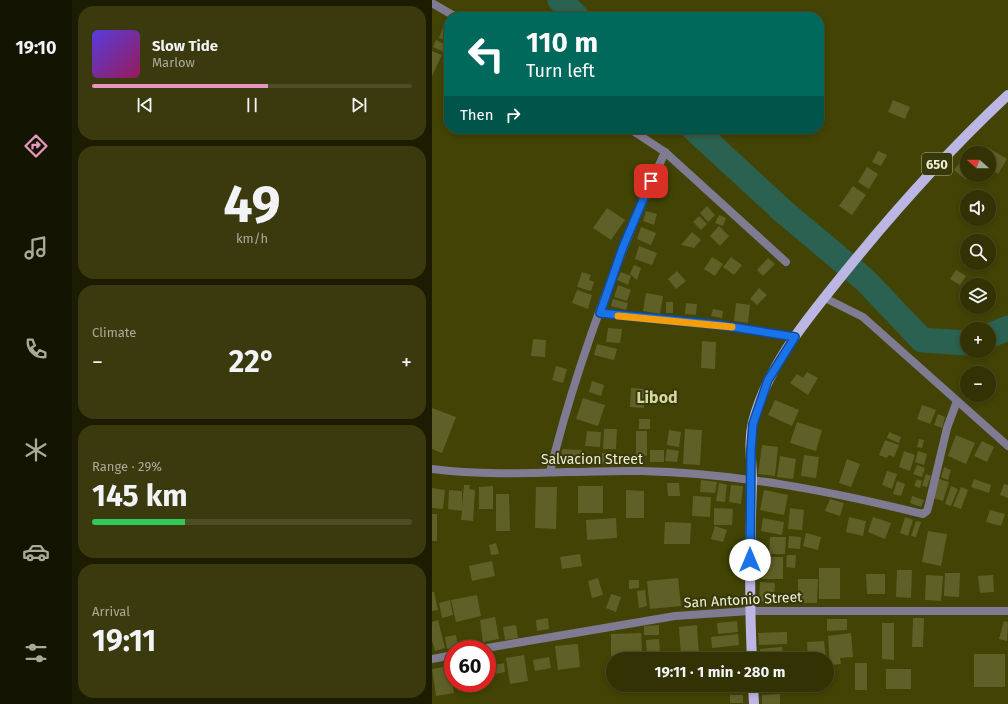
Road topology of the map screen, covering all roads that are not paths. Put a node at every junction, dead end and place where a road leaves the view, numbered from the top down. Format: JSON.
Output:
{"nodes":[{"id":1,"x":432,"y":3,"type":"edge"},
{"id":2,"x":447,"y":12,"type":"edge"},
{"id":3,"x":1008,"y":95,"type":"edge"},
{"id":4,"x":638,"y":134,"type":"edge"},
{"id":5,"x":665,"y":152,"type":"junction"},
{"id":6,"x":786,"y":262,"type":"dead end"},
{"id":7,"x":827,"y":295,"type":"junction"},
{"id":8,"x":600,"y":313,"type":"junction"},
{"id":9,"x":795,"y":337,"type":"junction"},
{"id":10,"x":957,"y":400,"type":"junction"},
{"id":11,"x":1008,"y":446,"type":"edge"},
{"id":12,"x":432,"y":469,"type":"edge"},
{"id":13,"x":550,"y":472,"type":"junction"},
{"id":14,"x":752,"y":481,"type":"junction"},
{"id":15,"x":750,"y":611,"type":"junction"},
{"id":16,"x":1008,"y":611,"type":"edge"},
{"id":17,"x":496,"y":646,"type":"edge"},
{"id":18,"x":752,"y":652,"type":"edge"},
{"id":19,"x":444,"y":657,"type":"edge"},
{"id":20,"x":432,"y":659,"type":"edge"},
{"id":21,"x":753,"y":692,"type":"edge"},
{"id":22,"x":754,"y":704,"type":"edge"}],
"edges":[{"from":1,"to":2,"type":"street"},
{"from":3,"to":7,"type":"main road","number":"650"},
{"from":4,"to":5,"type":"street"},
{"from":5,"to":6,"type":"street"},
{"from":5,"to":8,"type":"street"},
{"from":7,"to":9,"type":"main road","number":"650"},
{"from":7,"to":10,"type":"street"},
{"from":8,"to":9,"type":"street"},
{"from":8,"to":13,"type":"street"},
{"from":9,"to":14,"type":"main road","number":"650"},
{"from":10,"to":11,"type":"street"},
{"from":10,"to":14,"type":"street","name":"Salvacion Street"},
{"from":12,"to":13,"type":"street","name":"Salvacion Street"},
{"from":13,"to":14,"type":"street","name":"Salvacion Street"},
{"from":14,"to":15,"type":"main road","number":"650"},
{"from":15,"to":16,"type":"street","name":"San Antonio Street"},
{"from":15,"to":17,"type":"street","name":"San Antonio Street"},
{"from":15,"to":18,"type":"main road","number":"650"},
{"from":19,"to":20,"type":"street"},
{"from":21,"to":22,"type":"main road"}]}
